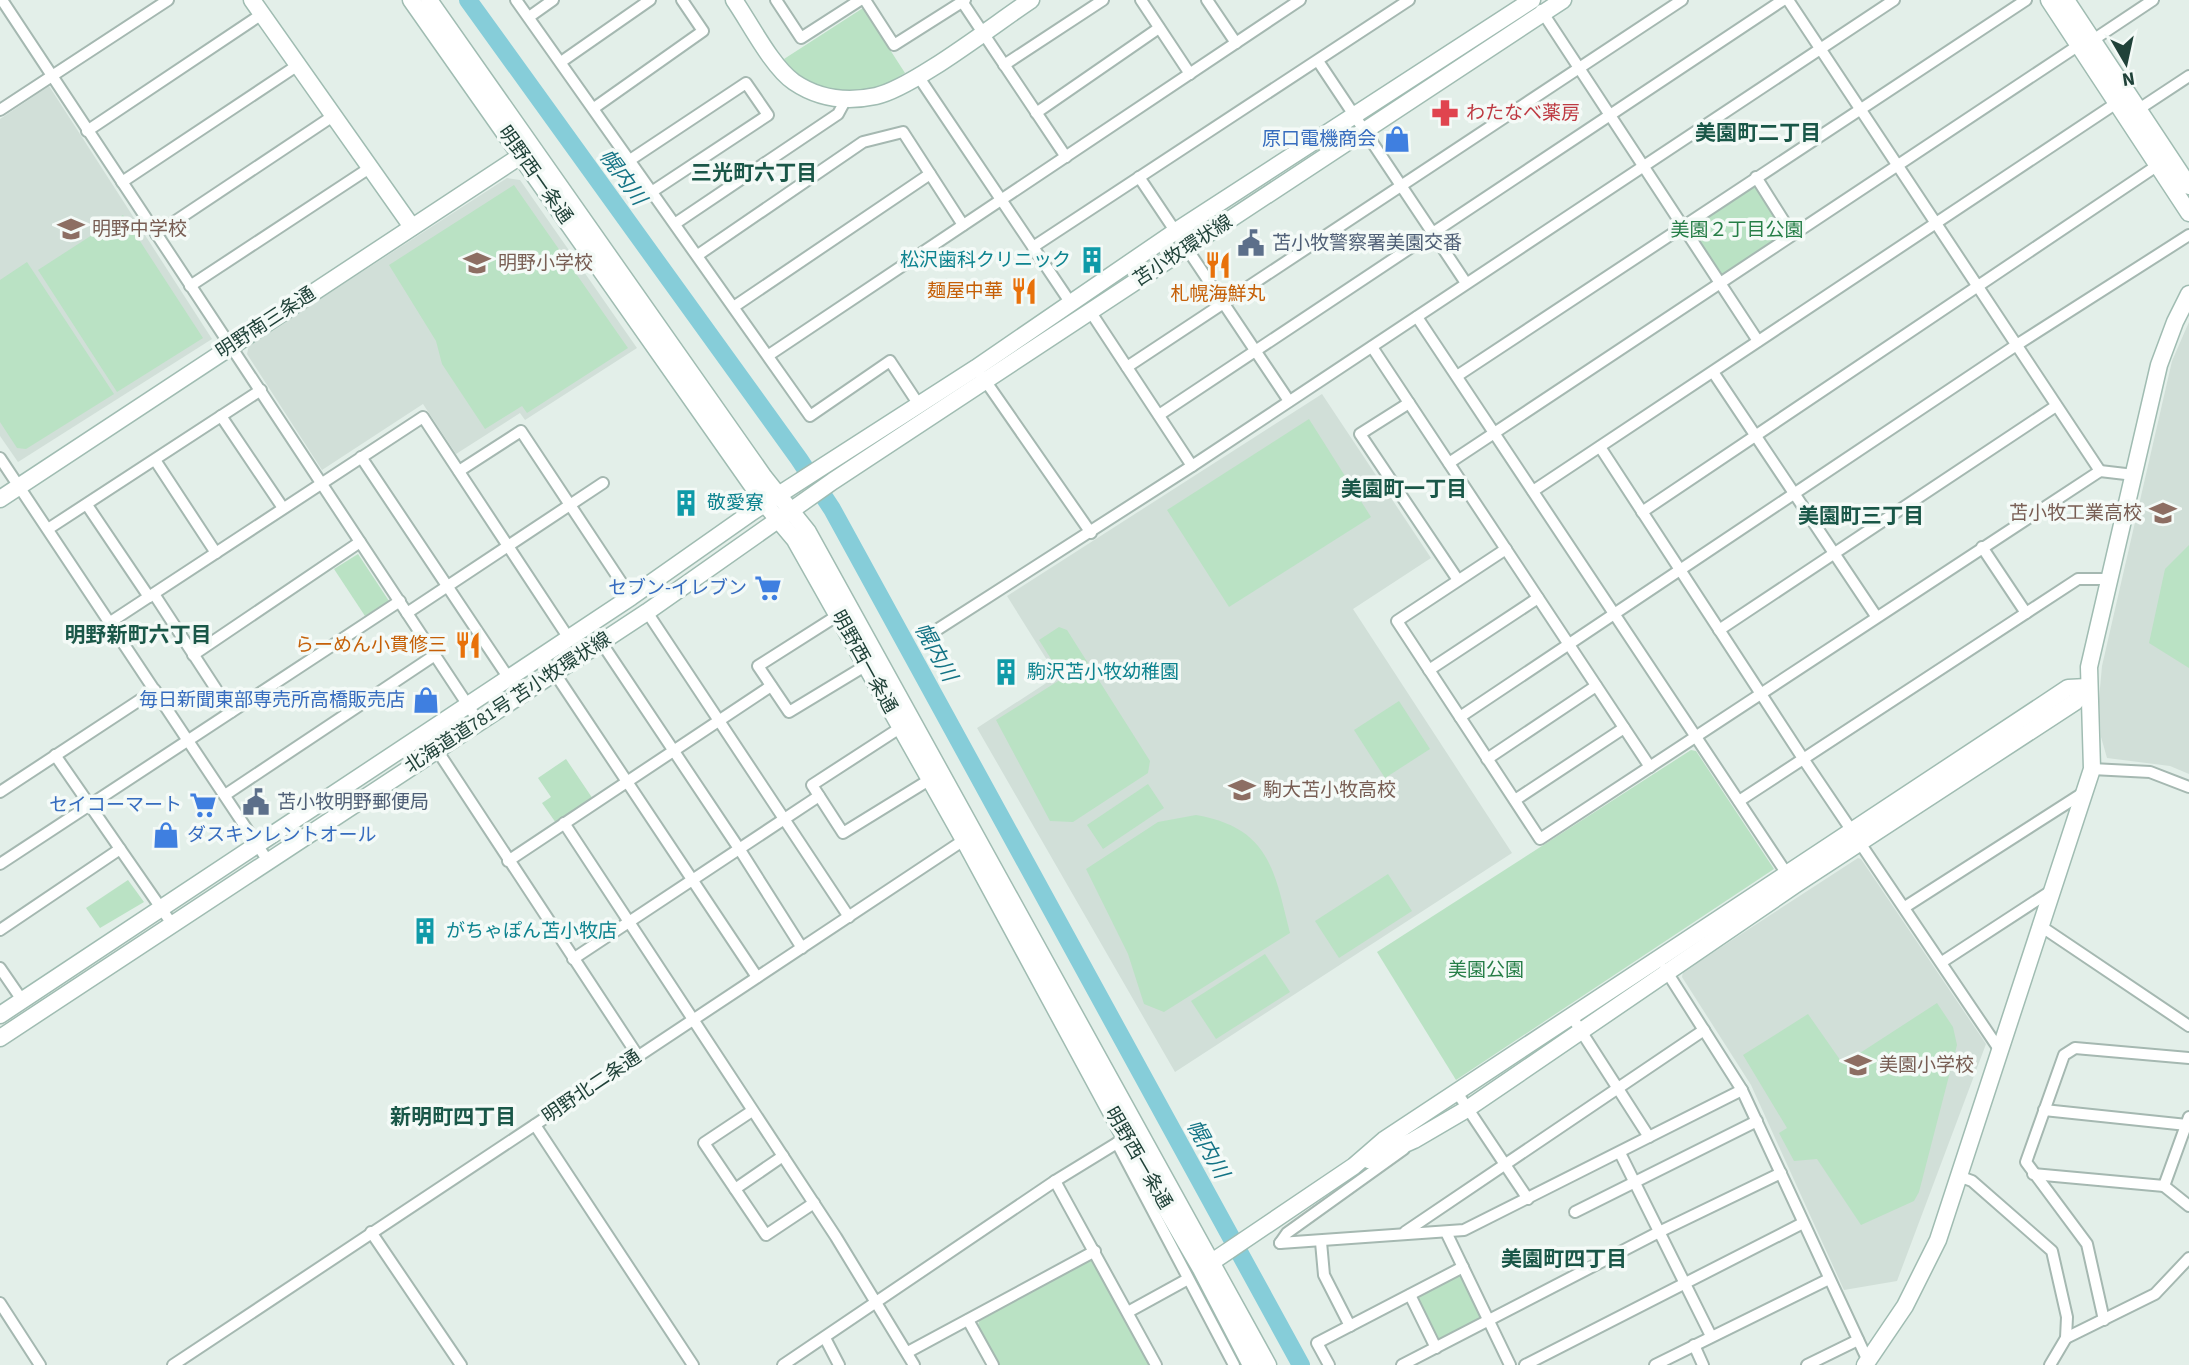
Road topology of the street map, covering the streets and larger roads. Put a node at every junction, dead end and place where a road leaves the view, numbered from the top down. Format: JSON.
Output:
{"nodes":[{"id":1,"x":2,"y":0,"type":"edge"},
{"id":2,"x":168,"y":0,"type":"edge"},
{"id":3,"x":252,"y":0,"type":"edge"},
{"id":4,"x":411,"y":0,"type":"edge"},
{"id":5,"x":429,"y":0,"type":"edge"},
{"id":6,"x":516,"y":0,"type":"edge"},
{"id":7,"x":553,"y":0,"type":"edge"},
{"id":8,"x":650,"y":0,"type":"edge"},
{"id":9,"x":682,"y":0,"type":"edge"},
{"id":10,"x":734,"y":0,"type":"edge"},
{"id":11,"x":776,"y":0,"type":"edge"},
{"id":12,"x":862,"y":0,"type":"edge"},
{"id":13,"x":1031,"y":0,"type":"edge"},
{"id":14,"x":1103,"y":0,"type":"edge"},
{"id":15,"x":1141,"y":0,"type":"edge"},
{"id":16,"x":1207,"y":0,"type":"edge"},
{"id":17,"x":1300,"y":0,"type":"edge"},
{"id":18,"x":1409,"y":0,"type":"edge"},
{"id":19,"x":1563,"y":0,"type":"edge"},
{"id":20,"x":1682,"y":0,"type":"edge"},
{"id":21,"x":1783,"y":0,"type":"edge"},
{"id":22,"x":1788,"y":0,"type":"edge"},
{"id":23,"x":1894,"y":0,"type":"edge"},
{"id":24,"x":2026,"y":0,"type":"edge"},
{"id":25,"x":2049,"y":0,"type":"edge"},
{"id":26,"x":2066,"y":0,"type":"edge"},
{"id":27,"x":2153,"y":0,"type":"edge"},
{"id":28,"x":963,"y":1,"type":"edge"},
{"id":29,"x":1536,"y":4,"type":"edge"},
{"id":30,"x":262,"y":14,"type":"junction"},
{"id":31,"x":528,"y":17,"type":"junction"},
{"id":32,"x":1159,"y":28,"type":"junction"},
{"id":33,"x":982,"y":32,"type":"junction"},
{"id":34,"x":2086,"y":42,"type":"junction"},
{"id":35,"x":1236,"y":43,"type":"junction"},
{"id":36,"x":1820,"y":49,"type":"junction"},
{"id":37,"x":1318,"y":61,"type":"junction"},
{"id":38,"x":561,"y":62,"type":"junction"},
{"id":39,"x":298,"y":65,"type":"junction"},
{"id":40,"x":1004,"y":65,"type":"junction"},
{"id":41,"x":1579,"y":68,"type":"junction"},
{"id":42,"x":1190,"y":74,"type":"junction"},
{"id":43,"x":51,"y":76,"type":"junction"},
{"id":44,"x":918,"y":76,"type":"junction"},
{"id":45,"x":2189,"y":76,"type":"edge"},
{"id":46,"x":845,"y":101,"type":"junction"},
{"id":47,"x":2118,"y":102,"type":"junction"},
{"id":48,"x":594,"y":108,"type":"junction"},
{"id":49,"x":1860,"y":109,"type":"junction"},
{"id":50,"x":2139,"y":109,"type":"junction"},
{"id":51,"x":0,"y":110,"type":"edge"},
{"id":52,"x":1036,"y":113,"type":"junction"},
{"id":53,"x":333,"y":116,"type":"junction"},
{"id":54,"x":1354,"y":116,"type":"junction"},
{"id":55,"x":1610,"y":117,"type":"junction"},
{"id":56,"x":87,"y":131,"type":"junction"},
{"id":57,"x":1365,"y":131,"type":"junction"},
{"id":58,"x":527,"y":151,"type":"junction"},
{"id":59,"x":1066,"y":157,"type":"junction"},
{"id":60,"x":630,"y":160,"type":"junction"},
{"id":61,"x":2158,"y":165,"type":"junction"},
{"id":62,"x":1644,"y":166,"type":"junction"},
{"id":63,"x":1897,"y":166,"type":"junction"},
{"id":64,"x":370,"y":167,"type":"junction"},
{"id":65,"x":930,"y":174,"type":"junction"},
{"id":66,"x":1139,"y":177,"type":"junction"},
{"id":67,"x":1756,"y":177,"type":"junction"},
{"id":68,"x":122,"y":182,"type":"junction"},
{"id":69,"x":2189,"y":186,"type":"edge"},
{"id":70,"x":1402,"y":187,"type":"junction"},
{"id":71,"x":653,"y":191,"type":"junction"},
{"id":72,"x":1001,"y":201,"type":"junction"},
{"id":73,"x":2189,"y":213,"type":"edge"},
{"id":74,"x":676,"y":223,"type":"junction"},
{"id":75,"x":1935,"y":224,"type":"junction"},
{"id":76,"x":963,"y":225,"type":"junction"},
{"id":77,"x":1682,"y":225,"type":"junction"},
{"id":78,"x":412,"y":227,"type":"junction"},
{"id":79,"x":1176,"y":232,"type":"junction"},
{"id":80,"x":1433,"y":233,"type":"junction"},
{"id":81,"x":156,"y":234,"type":"junction"},
{"id":82,"x":1792,"y":234,"type":"junction"},
{"id":83,"x":2189,"y":235,"type":"edge"},
{"id":84,"x":1033,"y":247,"type":"junction"},
{"id":85,"x":1187,"y":248,"type":"junction"},
{"id":86,"x":698,"y":254,"type":"junction"},
{"id":87,"x":1720,"y":281,"type":"junction"},
{"id":88,"x":1465,"y":283,"type":"junction"},
{"id":89,"x":190,"y":286,"type":"junction"},
{"id":90,"x":1976,"y":286,"type":"junction"},
{"id":91,"x":2189,"y":294,"type":"edge"},
{"id":92,"x":1070,"y":302,"type":"junction"},
{"id":93,"x":1223,"y":303,"type":"junction"},
{"id":94,"x":735,"y":306,"type":"junction"},
{"id":95,"x":1090,"y":311,"type":"junction"},
{"id":96,"x":1417,"y":317,"type":"junction"},
{"id":97,"x":1758,"y":341,"type":"junction"},
{"id":98,"x":232,"y":346,"type":"junction"},
{"id":99,"x":1372,"y":346,"type":"junction"},
{"id":100,"x":2015,"y":346,"type":"junction"},
{"id":101,"x":1254,"y":350,"type":"junction"},
{"id":102,"x":769,"y":355,"type":"junction"},
{"id":103,"x":1127,"y":367,"type":"junction"},
{"id":104,"x":1713,"y":372,"type":"junction"},
{"id":105,"x":980,"y":375,"type":"junction"},
{"id":106,"x":1457,"y":376,"type":"junction"},
{"id":107,"x":261,"y":390,"type":"junction"},
{"id":108,"x":1289,"y":401,"type":"junction"},
{"id":109,"x":1409,"y":402,"type":"junction"},
{"id":110,"x":919,"y":405,"type":"junction"},
{"id":111,"x":2056,"y":406,"type":"junction"},
{"id":112,"x":1159,"y":415,"type":"junction"},
{"id":113,"x":221,"y":416,"type":"junction"},
{"id":114,"x":1494,"y":433,"type":"junction"},
{"id":115,"x":1756,"y":438,"type":"junction"},
{"id":116,"x":1600,"y":447,"type":"junction"},
{"id":117,"x":361,"y":457,"type":"junction"},
{"id":118,"x":0,"y":458,"type":"edge"},
{"id":119,"x":155,"y":460,"type":"junction"},
{"id":120,"x":1449,"y":463,"type":"junction"},
{"id":121,"x":1192,"y":466,"type":"junction"},
{"id":122,"x":459,"y":471,"type":"junction"},
{"id":123,"x":2100,"y":471,"type":"junction"},
{"id":124,"x":2134,"y":475,"type":"junction"},
{"id":125,"x":322,"y":483,"type":"junction"},
{"id":126,"x":603,"y":483,"type":"dead end"},
{"id":127,"x":19,"y":486,"type":"junction"},
{"id":128,"x":1533,"y":491,"type":"junction"},
{"id":129,"x":779,"y":495,"type":"junction"},
{"id":130,"x":1794,"y":495,"type":"junction"},
{"id":131,"x":0,"y":499,"type":"edge"},
{"id":132,"x":87,"y":505,"type":"junction"},
{"id":133,"x":571,"y":505,"type":"junction"},
{"id":134,"x":797,"y":506,"type":"junction"},
{"id":135,"x":283,"y":508,"type":"junction"},
{"id":136,"x":1642,"y":512,"type":"junction"},
{"id":137,"x":777,"y":519,"type":"junction"},
{"id":138,"x":48,"y":530,"type":"junction"},
{"id":139,"x":1091,"y":533,"type":"junction"},
{"id":140,"x":360,"y":542,"type":"junction"},
{"id":141,"x":509,"y":546,"type":"junction"},
{"id":142,"x":1982,"y":547,"type":"junction"},
{"id":143,"x":1506,"y":549,"type":"junction"},
{"id":144,"x":216,"y":553,"type":"junction"},
{"id":145,"x":1835,"y":554,"type":"junction"},
{"id":146,"x":1679,"y":571,"type":"junction"},
{"id":147,"x":2110,"y":579,"type":"junction"},
{"id":148,"x":1458,"y":580,"type":"junction"},
{"id":149,"x":447,"y":587,"type":"junction"},
{"id":150,"x":152,"y":595,"type":"junction"},
{"id":151,"x":631,"y":597,"type":"junction"},
{"id":152,"x":1538,"y":598,"type":"junction"},
{"id":153,"x":400,"y":601,"type":"junction"},
{"id":154,"x":647,"y":611,"type":"junction"},
{"id":155,"x":844,"y":612,"type":"junction"},
{"id":156,"x":407,"y":613,"type":"junction"},
{"id":157,"x":2026,"y":613,"type":"junction"},
{"id":158,"x":1615,"y":614,"type":"junction"},
{"id":159,"x":1876,"y":616,"type":"junction"},
{"id":160,"x":109,"y":623,"type":"junction"},
{"id":161,"x":1719,"y":629,"type":"junction"},
{"id":162,"x":935,"y":631,"type":"dead end"},
{"id":163,"x":568,"y":637,"type":"junction"},
{"id":164,"x":601,"y":642,"type":"junction"},
{"id":165,"x":1569,"y":644,"type":"junction"},
{"id":166,"x":193,"y":654,"type":"junction"},
{"id":167,"x":435,"y":655,"type":"junction"},
{"id":168,"x":865,"y":666,"type":"junction"},
{"id":169,"x":1429,"y":670,"type":"junction"},
{"id":170,"x":555,"y":672,"type":"junction"},
{"id":171,"x":508,"y":677,"type":"junction"},
{"id":172,"x":771,"y":686,"type":"junction"},
{"id":173,"x":1597,"y":686,"type":"junction"},
{"id":174,"x":2087,"y":687,"type":"junction"},
{"id":175,"x":155,"y":690,"type":"junction"},
{"id":176,"x":1762,"y":694,"type":"junction"},
{"id":177,"x":467,"y":704,"type":"junction"},
{"id":178,"x":231,"y":712,"type":"junction"},
{"id":179,"x":1460,"y":717,"type":"junction"},
{"id":180,"x":719,"y":721,"type":"junction"},
{"id":181,"x":479,"y":722,"type":"junction"},
{"id":182,"x":906,"y":724,"type":"junction"},
{"id":183,"x":1624,"y":728,"type":"junction"},
{"id":184,"x":1696,"y":737,"type":"junction"},
{"id":185,"x":188,"y":740,"type":"junction"},
{"id":186,"x":437,"y":750,"type":"junction"},
{"id":187,"x":671,"y":751,"type":"junction"},
{"id":188,"x":55,"y":755,"type":"junction"},
{"id":189,"x":1487,"y":759,"type":"junction"},
{"id":190,"x":1804,"y":760,"type":"junction"},
{"id":191,"x":1650,"y":767,"type":"junction"},
{"id":192,"x":2092,"y":769,"type":"junction"},
{"id":193,"x":628,"y":780,"type":"junction"},
{"id":194,"x":929,"y":780,"type":"junction"},
{"id":195,"x":2189,"y":787,"type":"edge"},
{"id":196,"x":0,"y":792,"type":"edge"},
{"id":197,"x":2083,"y":793,"type":"junction"},
{"id":198,"x":225,"y":795,"type":"junction"},
{"id":199,"x":819,"y":796,"type":"junction"},
{"id":200,"x":1515,"y":800,"type":"junction"},
{"id":201,"x":1739,"y":801,"type":"junction"},
{"id":202,"x":88,"y":805,"type":"junction"},
{"id":203,"x":785,"y":817,"type":"junction"},
{"id":204,"x":564,"y":823,"type":"junction"},
{"id":205,"x":970,"y":836,"type":"junction"},
{"id":206,"x":1856,"y":836,"type":"junction"},
{"id":207,"x":257,"y":843,"type":"junction"},
{"id":208,"x":120,"y":849,"type":"junction"},
{"id":209,"x":740,"y":850,"type":"junction"},
{"id":210,"x":268,"y":861,"type":"junction"},
{"id":211,"x":508,"y":861,"type":"junction"},
{"id":212,"x":0,"y":864,"type":"edge"},
{"id":213,"x":1790,"y":879,"type":"junction"},
{"id":214,"x":693,"y":880,"type":"junction"},
{"id":215,"x":2051,"y":891,"type":"junction"},
{"id":216,"x":161,"y":907,"type":"junction"},
{"id":217,"x":1905,"y":907,"type":"junction"},
{"id":218,"x":849,"y":917,"type":"junction"},
{"id":219,"x":172,"y":924,"type":"junction"},
{"id":220,"x":630,"y":924,"type":"junction"},
{"id":221,"x":2042,"y":927,"type":"junction"},
{"id":222,"x":0,"y":930,"type":"edge"},
{"id":223,"x":802,"y":948,"type":"junction"},
{"id":224,"x":573,"y":959,"type":"junction"},
{"id":225,"x":1942,"y":962,"type":"junction"},
{"id":226,"x":1663,"y":966,"type":"junction"},
{"id":227,"x":0,"y":968,"type":"edge"},
{"id":228,"x":757,"y":977,"type":"junction"},
{"id":229,"x":22,"y":1000,"type":"junction"},
{"id":230,"x":0,"y":1015,"type":"edge"},
{"id":231,"x":692,"y":1019,"type":"junction"},
{"id":232,"x":1576,"y":1023,"type":"junction"},
{"id":233,"x":2189,"y":1026,"type":"edge"},
{"id":234,"x":1704,"y":1030,"type":"junction"},
{"id":235,"x":0,"y":1038,"type":"edge"},
{"id":236,"x":2001,"y":1052,"type":"junction"},
{"id":237,"x":638,"y":1056,"type":"junction"},
{"id":238,"x":2189,"y":1058,"type":"edge"},
{"id":239,"x":1619,"y":1088,"type":"junction"},
{"id":240,"x":1742,"y":1090,"type":"junction"},
{"id":241,"x":1458,"y":1094,"type":"junction"},
{"id":242,"x":1467,"y":1109,"type":"junction"},
{"id":243,"x":2044,"y":1110,"type":"junction"},
{"id":244,"x":752,"y":1111,"type":"junction"},
{"id":245,"x":1757,"y":1121,"type":"junction"},
{"id":246,"x":2188,"y":1121,"type":"edge"},
{"id":247,"x":536,"y":1125,"type":"junction"},
{"id":248,"x":1127,"y":1137,"type":"junction"},
{"id":249,"x":1649,"y":1137,"type":"junction"},
{"id":250,"x":1413,"y":1140,"type":"junction"},
{"id":251,"x":1620,"y":1153,"type":"junction"},
{"id":252,"x":783,"y":1156,"type":"junction"},
{"id":253,"x":1506,"y":1164,"type":"junction"},
{"id":254,"x":1354,"y":1166,"type":"junction"},
{"id":255,"x":1781,"y":1173,"type":"junction"},
{"id":256,"x":2034,"y":1174,"type":"junction"},
{"id":257,"x":1961,"y":1177,"type":"junction"},
{"id":258,"x":1055,"y":1181,"type":"junction"},
{"id":259,"x":1636,"y":1182,"type":"junction"},
{"id":260,"x":2164,"y":1186,"type":"junction"},
{"id":261,"x":735,"y":1189,"type":"junction"},
{"id":262,"x":1528,"y":1199,"type":"junction"},
{"id":263,"x":814,"y":1203,"type":"junction"},
{"id":264,"x":2189,"y":1206,"type":"edge"},
{"id":265,"x":1575,"y":1212,"type":"dead end"},
{"id":266,"x":1803,"y":1223,"type":"junction"},
{"id":267,"x":371,"y":1232,"type":"junction"},
{"id":268,"x":1446,"y":1232,"type":"junction"},
{"id":269,"x":1659,"y":1232,"type":"junction"},
{"id":270,"x":1404,"y":1233,"type":"junction"},
{"id":271,"x":1321,"y":1242,"type":"junction"},
{"id":272,"x":1095,"y":1251,"type":"junction"},
{"id":273,"x":2189,"y":1258,"type":"edge"},
{"id":274,"x":1205,"y":1267,"type":"junction"},
{"id":275,"x":1463,"y":1267,"type":"junction"},
{"id":276,"x":1829,"y":1279,"type":"junction"},
{"id":277,"x":1684,"y":1283,"type":"junction"},
{"id":278,"x":1410,"y":1295,"type":"junction"},
{"id":279,"x":878,"y":1301,"type":"junction"},
{"id":280,"x":0,"y":1303,"type":"edge"},
{"id":281,"x":1128,"y":1312,"type":"junction"},
{"id":282,"x":968,"y":1320,"type":"junction"},
{"id":283,"x":2104,"y":1320,"type":"junction"},
{"id":284,"x":1489,"y":1321,"type":"junction"},
{"id":285,"x":1350,"y":1326,"type":"junction"},
{"id":286,"x":1711,"y":1336,"type":"junction"},
{"id":287,"x":825,"y":1338,"type":"junction"},
{"id":288,"x":2066,"y":1338,"type":"junction"},
{"id":289,"x":1858,"y":1340,"type":"junction"},
{"id":290,"x":1694,"y":1346,"type":"junction"},
{"id":291,"x":1436,"y":1348,"type":"junction"},
{"id":292,"x":908,"y":1352,"type":"junction"},
{"id":293,"x":1866,"y":1363,"type":"edge"},
{"id":294,"x":40,"y":1365,"type":"edge"},
{"id":295,"x":173,"y":1365,"type":"edge"},
{"id":296,"x":461,"y":1365,"type":"edge"},
{"id":297,"x":693,"y":1365,"type":"edge"},
{"id":298,"x":783,"y":1365,"type":"edge"},
{"id":299,"x":839,"y":1365,"type":"edge"},
{"id":300,"x":914,"y":1365,"type":"edge"},
{"id":301,"x":993,"y":1365,"type":"edge"},
{"id":302,"x":1156,"y":1365,"type":"edge"},
{"id":303,"x":1234,"y":1365,"type":"edge"},
{"id":304,"x":1251,"y":1365,"type":"edge"},
{"id":305,"x":1268,"y":1365,"type":"edge"},
{"id":306,"x":1329,"y":1365,"type":"edge"},
{"id":307,"x":1402,"y":1365,"type":"edge"},
{"id":308,"x":1510,"y":1365,"type":"edge"},
{"id":309,"x":1525,"y":1365,"type":"edge"},
{"id":310,"x":1655,"y":1365,"type":"edge"},
{"id":311,"x":1703,"y":1365,"type":"edge"},
{"id":312,"x":1807,"y":1365,"type":"edge"},
{"id":313,"x":2050,"y":1365,"type":"edge"}],
"edges":[{"from":1,"to":43,"type":"street"},
{"from":2,"to":43,"type":"street"},
{"from":3,"to":30,"type":"street"},
{"from":4,"to":58,"type":"street","name":"明野西一条通"},
{"from":5,"to":58,"type":"street","name":"明野西一条通"},
{"from":6,"to":31,"type":"street"},
{"from":7,"to":31,"type":"street"},
{"from":8,"to":38,"type":"street"},
{"from":9,"to":48,"type":"street"},
{"from":10,"to":46,"type":"street"},
{"from":11,"to":12,"type":"street"},
{"from":12,"to":28,"type":"street"},
{"from":13,"to":33,"type":"street"},
{"from":14,"to":40,"type":"street"},
{"from":15,"to":32,"type":"street"},
{"from":16,"to":35,"type":"street"},
{"from":17,"to":35,"type":"street"},
{"from":18,"to":37,"type":"street"},
{"from":19,"to":29,"type":"street","name":"苫小牧環状線"},
{"from":20,"to":41,"type":"street"},
{"from":21,"to":55,"type":"street"},
{"from":22,"to":36,"type":"street"},
{"from":23,"to":36,"type":"street"},
{"from":24,"to":49,"type":"street"},
{"from":25,"to":34,"type":"street"},
{"from":26,"to":34,"type":"street"},
{"from":27,"to":34,"type":"street"},
{"from":28,"to":33,"type":"street"},
{"from":29,"to":41,"type":"street"},
{"from":29,"to":54,"type":"street","name":"苫小牧環状線"},
{"from":29,"to":57,"type":"street","name":"苫小牧環状線"},
{"from":30,"to":39,"type":"street"},
{"from":30,"to":56,"type":"street"},
{"from":31,"to":38,"type":"street"},
{"from":32,"to":42,"type":"street"},
{"from":32,"to":52,"type":"street"},
{"from":33,"to":40,"type":"street"},
{"from":33,"to":44,"type":"street"},
{"from":34,"to":47,"type":"street"},
{"from":34,"to":50,"type":"street"},
{"from":34,"to":63,"type":"street"},
{"from":35,"to":42,"type":"street"},
{"from":36,"to":49,"type":"street"},
{"from":36,"to":62,"type":"street"},
{"from":37,"to":54,"type":"street"},
{"from":37,"to":66,"type":"street"},
{"from":38,"to":48,"type":"street"},
{"from":39,"to":53,"type":"street"},
{"from":39,"to":68,"type":"street"},
{"from":40,"to":52,"type":"street"},
{"from":41,"to":55,"type":"street"},
{"from":41,"to":70,"type":"street"},
{"from":42,"to":59,"type":"street"},
{"from":43,"to":51,"type":"street"},
{"from":43,"to":56,"type":"street"},
{"from":44,"to":46,"type":"street"},
{"from":44,"to":72,"type":"street"},
{"from":45,"to":50,"type":"street"},
{"from":46,"to":74,"type":"street"},
{"from":47,"to":61,"type":"street"},
{"from":47,"to":75,"type":"street"},
{"from":48,"to":60,"type":"street"},
{"from":49,"to":63,"type":"street"},
{"from":49,"to":67,"type":"street"},
{"from":50,"to":69,"type":"street"},
{"from":52,"to":59,"type":"street"},
{"from":53,"to":64,"type":"street"},
{"from":53,"to":81,"type":"street"},
{"from":54,"to":57,"type":"street"},
{"from":54,"to":79,"type":"street","name":"苫小牧環状線"},
{"from":55,"to":62,"type":"street"},
{"from":55,"to":80,"type":"street"},
{"from":56,"to":68,"type":"street"},
{"from":57,"to":70,"type":"street"},
{"from":57,"to":85,"type":"street","name":"苫小牧環状線"},
{"from":58,"to":78,"type":"street","name":"明野南三条通"},
{"from":58,"to":129,"type":"street","name":"明野西一条通"},
{"from":59,"to":72,"type":"street"},
{"from":60,"to":71,"type":"street"},
{"from":60,"to":71,"type":"street"},
{"from":61,"to":73,"type":"street"},
{"from":61,"to":90,"type":"street"},
{"from":62,"to":77,"type":"street"},
{"from":62,"to":88,"type":"street"},
{"from":63,"to":75,"type":"street"},
{"from":63,"to":82,"type":"street"},
{"from":64,"to":78,"type":"street"},
{"from":64,"to":89,"type":"street"},
{"from":65,"to":76,"type":"street"},
{"from":65,"to":86,"type":"street"},
{"from":65,"to":94,"type":"street"},
{"from":66,"to":79,"type":"street"},
{"from":66,"to":84,"type":"street"},
{"from":67,"to":77,"type":"street"},
{"from":67,"to":82,"type":"street"},
{"from":68,"to":81,"type":"street"},
{"from":70,"to":80,"type":"street"},
{"from":70,"to":93,"type":"street"},
{"from":71,"to":74,"type":"street"},
{"from":72,"to":76,"type":"street"},
{"from":72,"to":84,"type":"street"},
{"from":74,"to":86,"type":"street"},
{"from":75,"to":90,"type":"street"},
{"from":75,"to":97,"type":"street"},
{"from":76,"to":102,"type":"street"},
{"from":77,"to":87,"type":"street"},
{"from":77,"to":106,"type":"street"},
{"from":78,"to":98,"type":"street","name":"明野南三条通"},
{"from":79,"to":85,"type":"street"},
{"from":79,"to":92,"type":"street","name":"苫小牧環状線"},
{"from":80,"to":88,"type":"street"},
{"from":80,"to":101,"type":"street"},
{"from":81,"to":89,"type":"street"},
{"from":82,"to":87,"type":"street"},
{"from":83,"to":100,"type":"street"},
{"from":84,"to":92,"type":"street"},
{"from":85,"to":93,"type":"street"},
{"from":85,"to":95,"type":"street","name":"苫小牧環状線"},
{"from":86,"to":94,"type":"street"},
{"from":87,"to":97,"type":"street"},
{"from":87,"to":114,"type":"street"},
{"from":88,"to":96,"type":"street"},
{"from":89,"to":98,"type":"street"},
{"from":90,"to":100,"type":"street"},
{"from":90,"to":115,"type":"street"},
{"from":91,"to":124,"type":"street"},
{"from":92,"to":105,"type":"street","name":"苫小牧環状線"},
{"from":93,"to":101,"type":"street"},
{"from":93,"to":103,"type":"street"},
{"from":94,"to":102,"type":"street"},
{"from":95,"to":103,"type":"street"},
{"from":95,"to":105,"type":"street","name":"苫小牧環状線"},
{"from":96,"to":99,"type":"street"},
{"from":96,"to":106,"type":"street"},
{"from":97,"to":104,"type":"street"},
{"from":98,"to":107,"type":"street"},
{"from":98,"to":127,"type":"street","name":"明野南三条通"},
{"from":99,"to":108,"type":"street"},
{"from":99,"to":109,"type":"street"},
{"from":100,"to":111,"type":"street"},
{"from":100,"to":130,"type":"street"},
{"from":101,"to":108,"type":"street"},
{"from":101,"to":112,"type":"street"},
{"from":102,"to":110,"type":"street"},
{"from":103,"to":112,"type":"street"},
{"from":104,"to":115,"type":"street"},
{"from":104,"to":116,"type":"street"},
{"from":105,"to":110,"type":"street","name":"苫小牧環状線"},
{"from":105,"to":134,"type":"street","name":"苫小牧環状線"},
{"from":105,"to":139,"type":"street"},
{"from":106,"to":114,"type":"street"},
{"from":107,"to":113,"type":"street"},
{"from":107,"to":125,"type":"street"},
{"from":108,"to":121,"type":"street"},
{"from":109,"to":120,"type":"street"},
{"from":109,"to":148,"type":"street"},
{"from":110,"to":129,"type":"street","name":"苫小牧環状線"},
{"from":111,"to":123,"type":"street"},
{"from":111,"to":145,"type":"street"},
{"from":112,"to":121,"type":"street"},
{"from":113,"to":119,"type":"street"},
{"from":113,"to":135,"type":"street"},
{"from":114,"to":120,"type":"street"},
{"from":114,"to":128,"type":"street"},
{"from":115,"to":130,"type":"street"},
{"from":115,"to":136,"type":"street"},
{"from":116,"to":128,"type":"street"},
{"from":116,"to":136,"type":"street"},
{"from":117,"to":122,"type":"street"},
{"from":117,"to":125,"type":"street"},
{"from":117,"to":149,"type":"street"},
{"from":118,"to":127,"type":"street"},
{"from":119,"to":132,"type":"street"},
{"from":119,"to":144,"type":"street"},
{"from":120,"to":143,"type":"street"},
{"from":121,"to":139,"type":"street"},
{"from":122,"to":133,"type":"street"},
{"from":122,"to":141,"type":"street"},
{"from":123,"to":124,"type":"street"},
{"from":123,"to":142,"type":"street"},
{"from":124,"to":147,"type":"street"},
{"from":125,"to":135,"type":"street"},
{"from":125,"to":140,"type":"street"},
{"from":126,"to":133,"type":"street"},
{"from":127,"to":131,"type":"street","name":"明野南三条通"},
{"from":127,"to":138,"type":"street"},
{"from":128,"to":158,"type":"street"},
{"from":129,"to":134,"type":"street","name":"明野西一条通"},
{"from":129,"to":137,"type":"street","name":"明野西一条通"},
{"from":129,"to":151,"type":"street","name":"北海道道781号 苫小牧環状線"},
{"from":130,"to":145,"type":"street"},
{"from":130,"to":146,"type":"street"},
{"from":132,"to":138,"type":"street"},
{"from":132,"to":150,"type":"street"},
{"from":133,"to":141,"type":"street"},
{"from":133,"to":151,"type":"street"},
{"from":134,"to":137,"type":"street","name":"北海道道781号 苫小牧環状線"},
{"from":134,"to":155,"type":"street","name":"明野西一条通"},
{"from":135,"to":144,"type":"street"},
{"from":136,"to":146,"type":"street"},
{"from":137,"to":154,"type":"street","name":"北海道道781号 苫小牧環状線"},
{"from":137,"to":155,"type":"street","name":"明野西一条通"},
{"from":138,"to":160,"type":"street"},
{"from":139,"to":162,"type":"street"},
{"from":140,"to":153,"type":"street"},
{"from":140,"to":166,"type":"street"},
{"from":141,"to":149,"type":"street"},
{"from":141,"to":163,"type":"street"},
{"from":142,"to":157,"type":"street"},
{"from":142,"to":159,"type":"street"},
{"from":143,"to":148,"type":"street"},
{"from":143,"to":152,"type":"street"},
{"from":144,"to":150,"type":"street"},
{"from":145,"to":159,"type":"street"},
{"from":145,"to":161,"type":"street"},
{"from":146,"to":158,"type":"street"},
{"from":146,"to":161,"type":"street"},
{"from":147,"to":157,"type":"street"},
{"from":147,"to":174,"type":"street"},
{"from":148,"to":169,"type":"street"},
{"from":149,"to":156,"type":"street"},
{"from":149,"to":171,"type":"street"},
{"from":150,"to":160,"type":"street"},
{"from":150,"to":166,"type":"street"},
{"from":151,"to":163,"type":"street","name":"北海道道781号 苫小牧環状線"},
{"from":152,"to":165,"type":"street"},
{"from":152,"to":169,"type":"street"},
{"from":153,"to":156,"type":"street"},
{"from":153,"to":178,"type":"street"},
{"from":154,"to":164,"type":"street","name":"北海道道781号 苫小牧環状線"},
{"from":154,"to":180,"type":"street"},
{"from":155,"to":168,"type":"street","name":"明野西一条通"},
{"from":155,"to":172,"type":"street"},
{"from":155,"to":182,"type":"street","name":"明野西一条通"},
{"from":156,"to":167,"type":"street"},
{"from":157,"to":190,"type":"street"},
{"from":158,"to":165,"type":"street"},
{"from":158,"to":184,"type":"street"},
{"from":159,"to":176,"type":"street"},
{"from":160,"to":175,"type":"street"},
{"from":161,"to":176,"type":"street"},
{"from":163,"to":171,"type":"street","name":"北海道道781号 苫小牧環状線"},
{"from":164,"to":170,"type":"street","name":"北海道道781号 苫小牧環状線"},
{"from":164,"to":187,"type":"street"},
{"from":165,"to":173,"type":"street"},
{"from":165,"to":179,"type":"street"},
{"from":166,"to":178,"type":"street"},
{"from":167,"to":177,"type":"street"},
{"from":167,"to":198,"type":"street"},
{"from":168,"to":172,"type":"street"},
{"from":168,"to":182,"type":"street","name":"明野西一条通"},
{"from":169,"to":179,"type":"street"},
{"from":170,"to":181,"type":"street","name":"北海道道781号 苫小牧環状線"},
{"from":170,"to":193,"type":"street"},
{"from":171,"to":177,"type":"street","name":"北海道道781号 苫小牧環状線"},
{"from":172,"to":180,"type":"street"},
{"from":173,"to":183,"type":"street"},
{"from":173,"to":189,"type":"street"},
{"from":174,"to":192,"type":"street"},
{"from":174,"to":206,"type":"street"},
{"from":175,"to":185,"type":"street"},
{"from":175,"to":188,"type":"street"},
{"from":176,"to":184,"type":"street"},
{"from":176,"to":190,"type":"street"},
{"from":177,"to":181,"type":"street"},
{"from":177,"to":207,"type":"street","name":"北海道道781号 苫小牧環状線"},
{"from":178,"to":185,"type":"street"},
{"from":179,"to":189,"type":"street"},
{"from":180,"to":187,"type":"street"},
{"from":180,"to":203,"type":"street"},
{"from":181,"to":186,"type":"street","name":"北海道道781号 苫小牧環状線"},
{"from":182,"to":194,"type":"street","name":"明野西一条通"},
{"from":182,"to":199,"type":"street"},
{"from":182,"to":205,"type":"street","name":"明野西一条通"},
{"from":183,"to":191,"type":"street"},
{"from":183,"to":200,"type":"street"},
{"from":184,"to":191,"type":"street"},
{"from":184,"to":201,"type":"street"},
{"from":185,"to":198,"type":"street"},
{"from":185,"to":202,"type":"street"},
{"from":186,"to":210,"type":"street","name":"北海道道781号 苫小牧環状線"},
{"from":186,"to":211,"type":"street"},
{"from":187,"to":193,"type":"street"},
{"from":187,"to":209,"type":"street"},
{"from":188,"to":196,"type":"street"},
{"from":188,"to":202,"type":"street"},
{"from":189,"to":200,"type":"street"},
{"from":190,"to":201,"type":"street"},
{"from":190,"to":206,"type":"street"},
{"from":191,"to":200,"type":"street"},
{"from":192,"to":195,"type":"street"},
{"from":192,"to":197,"type":"street"},
{"from":193,"to":204,"type":"street"},
{"from":193,"to":214,"type":"street"},
{"from":194,"to":199,"type":"street"},
{"from":194,"to":205,"type":"street","name":"明野西一条通"},
{"from":197,"to":215,"type":"street"},
{"from":197,"to":217,"type":"street"},
{"from":198,"to":207,"type":"street"},
{"from":199,"to":203,"type":"street"},
{"from":201,"to":213,"type":"street"},
{"from":202,"to":208,"type":"street"},
{"from":202,"to":212,"type":"street"},
{"from":203,"to":209,"type":"street"},
{"from":203,"to":218,"type":"street"},
{"from":204,"to":211,"type":"street"},
{"from":204,"to":220,"type":"street"},
{"from":205,"to":218,"type":"street","name":"明野北二条通"},
{"from":205,"to":248,"type":"street","name":"明野西一条通"},
{"from":206,"to":213,"type":"street"},
{"from":206,"to":217,"type":"street"},
{"from":207,"to":210,"type":"street"},
{"from":207,"to":216,"type":"street","name":"北海道道781号 苫小牧環状線"},
{"from":208,"to":216,"type":"street"},
{"from":208,"to":222,"type":"street"},
{"from":209,"to":214,"type":"street"},
{"from":209,"to":223,"type":"street"},
{"from":210,"to":219,"type":"street","name":"北海道道781号 苫小牧環状線"},
{"from":211,"to":224,"type":"street"},
{"from":213,"to":226,"type":"street"},
{"from":214,"to":220,"type":"street"},
{"from":214,"to":228,"type":"street"},
{"from":215,"to":221,"type":"street"},
{"from":215,"to":225,"type":"street"},
{"from":216,"to":219,"type":"street"},
{"from":216,"to":229,"type":"street","name":"北海道道781号 苫小牧環状線"},
{"from":217,"to":225,"type":"street"},
{"from":218,"to":223,"type":"street","name":"明野北二条通"},
{"from":219,"to":235,"type":"street","name":"北海道道781号 苫小牧環状線"},
{"from":220,"to":224,"type":"street"},
{"from":220,"to":231,"type":"street"},
{"from":221,"to":233,"type":"street"},
{"from":221,"to":236,"type":"street"},
{"from":223,"to":228,"type":"street","name":"明野北二条通"},
{"from":224,"to":237,"type":"street"},
{"from":225,"to":236,"type":"street"},
{"from":226,"to":232,"type":"street"},
{"from":226,"to":234,"type":"street"},
{"from":227,"to":229,"type":"street"},
{"from":228,"to":231,"type":"street","name":"明野北二条通"},
{"from":229,"to":230,"type":"street","name":"北海道道781号 苫小牧環状線"},
{"from":231,"to":237,"type":"street","name":"明野北二条通"},
{"from":231,"to":244,"type":"street"},
{"from":232,"to":239,"type":"street"},
{"from":232,"to":241,"type":"street"},
{"from":232,"to":242,"type":"street"},
{"from":234,"to":239,"type":"street"},
{"from":234,"to":240,"type":"street"},
{"from":236,"to":257,"type":"street"},
{"from":237,"to":247,"type":"street","name":"明野北二条通"},
{"from":238,"to":243,"type":"street"},
{"from":239,"to":249,"type":"street"},
{"from":239,"to":253,"type":"street"},
{"from":240,"to":245,"type":"street"},
{"from":240,"to":249,"type":"street"},
{"from":241,"to":242,"type":"street"},
{"from":241,"to":254,"type":"street"},
{"from":242,"to":250,"type":"street"},
{"from":242,"to":253,"type":"street"},
{"from":243,"to":246,"type":"street"},
{"from":243,"to":256,"type":"street"},
{"from":244,"to":252,"type":"street"},
{"from":244,"to":261,"type":"street"},
{"from":245,"to":255,"type":"street"},
{"from":245,"to":259,"type":"street"},
{"from":246,"to":260,"type":"street"},
{"from":247,"to":267,"type":"street","name":"明野北二条通"},
{"from":247,"to":297,"type":"street"},
{"from":248,"to":258,"type":"street"},
{"from":248,"to":274,"type":"street","name":"明野西一条通"},
{"from":249,"to":251,"type":"street"},
{"from":250,"to":254,"type":"street"},
{"from":250,"to":271,"type":"street"},
{"from":251,"to":259,"type":"street"},
{"from":251,"to":262,"type":"street"},
{"from":252,"to":261,"type":"street"},
{"from":252,"to":263,"type":"street"},
{"from":253,"to":262,"type":"street"},
{"from":253,"to":270,"type":"street"},
{"from":254,"to":274,"type":"street"},
{"from":255,"to":266,"type":"street"},
{"from":255,"to":269,"type":"street"},
{"from":256,"to":260,"type":"street"},
{"from":256,"to":283,"type":"street"},
{"from":257,"to":288,"type":"street"},
{"from":257,"to":293,"type":"street"},
{"from":258,"to":272,"type":"street"},
{"from":258,"to":279,"type":"street"},
{"from":259,"to":265,"type":"street"},
{"from":259,"to":269,"type":"street"},
{"from":260,"to":264,"type":"street"},
{"from":261,"to":263,"type":"street"},
{"from":262,"to":268,"type":"street"},
{"from":263,"to":279,"type":"street"},
{"from":266,"to":276,"type":"street"},
{"from":266,"to":277,"type":"street"},
{"from":267,"to":295,"type":"street","name":"明野北二条通"},
{"from":267,"to":296,"type":"street"},
{"from":268,"to":270,"type":"street"},
{"from":268,"to":275,"type":"street"},
{"from":269,"to":277,"type":"street"},
{"from":269,"to":284,"type":"street"},
{"from":270,"to":271,"type":"street"},
{"from":271,"to":285,"type":"street"},
{"from":272,"to":281,"type":"street"},
{"from":272,"to":282,"type":"street"},
{"from":273,"to":283,"type":"street"},
{"from":274,"to":281,"type":"street"},
{"from":274,"to":303,"type":"street"},
{"from":274,"to":304,"type":"street","name":"明野西一条通"},
{"from":274,"to":305,"type":"street","name":"明野西一条通"},
{"from":275,"to":278,"type":"street"},
{"from":275,"to":284,"type":"street"},
{"from":276,"to":286,"type":"street"},
{"from":276,"to":289,"type":"street"},
{"from":277,"to":286,"type":"street"},
{"from":277,"to":309,"type":"street"},
{"from":278,"to":285,"type":"street"},
{"from":278,"to":291,"type":"street"},
{"from":279,"to":287,"type":"street"},
{"from":279,"to":292,"type":"street"},
{"from":280,"to":294,"type":"street"},
{"from":281,"to":302,"type":"street"},
{"from":282,"to":292,"type":"street"},
{"from":282,"to":301,"type":"street"},
{"from":283,"to":288,"type":"street"},
{"from":284,"to":291,"type":"street"},
{"from":284,"to":308,"type":"street"},
{"from":285,"to":306,"type":"street"},
{"from":286,"to":290,"type":"street"},
{"from":287,"to":298,"type":"street"},
{"from":287,"to":299,"type":"street"},
{"from":288,"to":313,"type":"street"},
{"from":289,"to":293,"type":"street"},
{"from":289,"to":312,"type":"street"},
{"from":290,"to":310,"type":"street"},
{"from":290,"to":311,"type":"street"},
{"from":291,"to":307,"type":"street"},
{"from":292,"to":300,"type":"street"}]}
